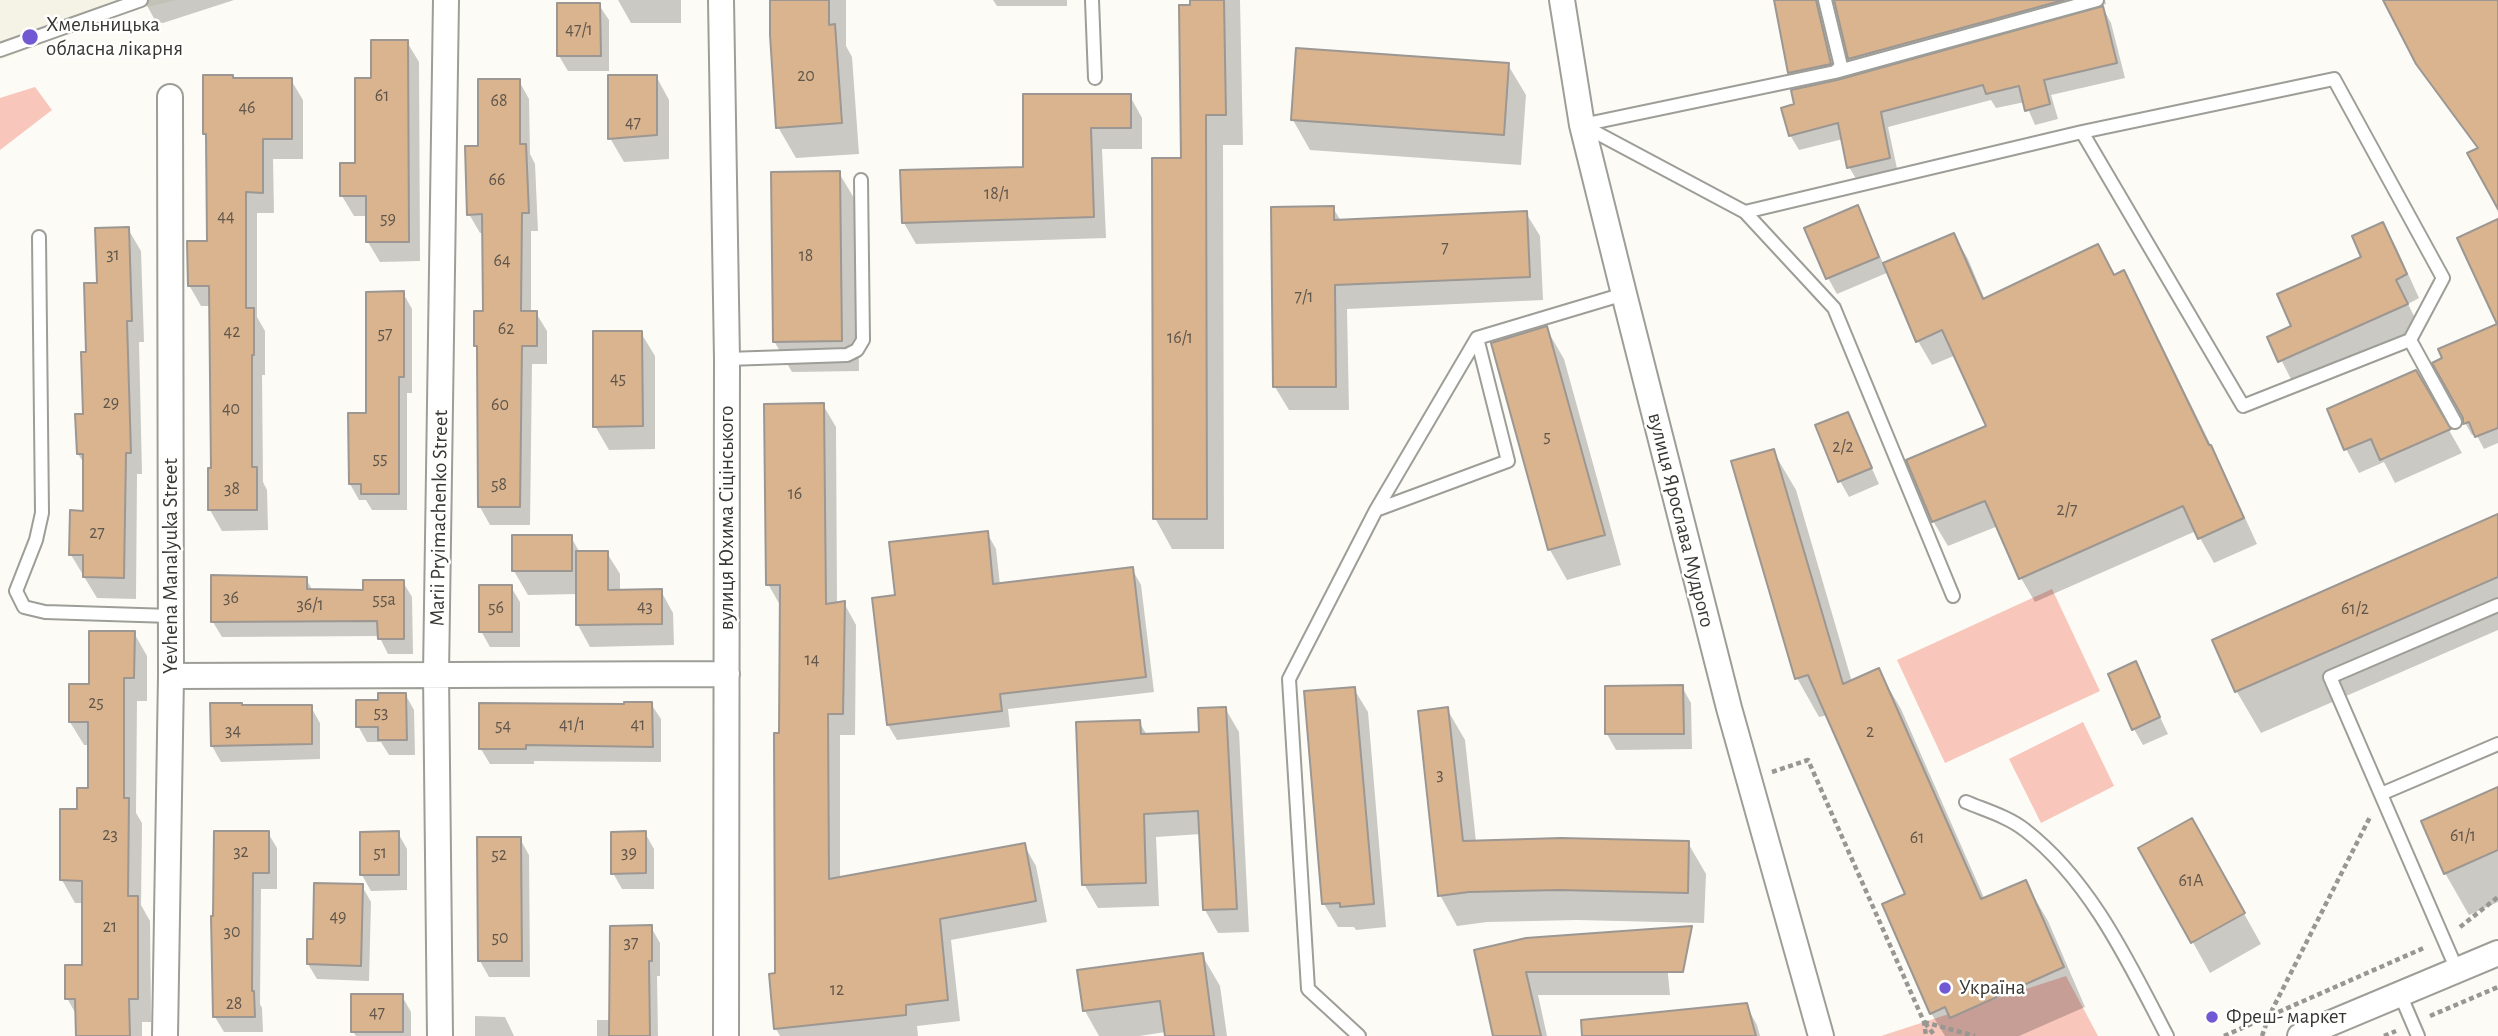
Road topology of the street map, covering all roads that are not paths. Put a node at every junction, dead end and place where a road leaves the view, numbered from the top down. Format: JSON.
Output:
{"nodes":[{"id":1,"x":141,"y":0,"type":"edge"},
{"id":2,"x":446,"y":0,"type":"edge"},
{"id":3,"x":721,"y":0,"type":"edge"},
{"id":4,"x":1092,"y":0,"type":"edge"},
{"id":5,"x":1562,"y":0,"type":"edge"},
{"id":6,"x":1825,"y":0,"type":"edge"},
{"id":7,"x":2097,"y":0,"type":"edge"},
{"id":8,"x":117,"y":3,"type":"edge"},
{"id":9,"x":0,"y":50,"type":"edge"},
{"id":10,"x":1835,"y":72,"type":"junction"},
{"id":11,"x":1095,"y":78,"type":"dead end"},
{"id":12,"x":170,"y":97,"type":"dead end"},
{"id":13,"x":1582,"y":125,"type":"junction"},
{"id":14,"x":2082,"y":132,"type":"junction"},
{"id":15,"x":861,"y":180,"type":"dead end"},
{"id":16,"x":1745,"y":212,"type":"junction"},
{"id":17,"x":39,"y":236,"type":"dead end"},
{"id":18,"x":1623,"y":294,"type":"junction"},
{"id":19,"x":1477,"y":338,"type":"junction"},
{"id":20,"x":2410,"y":340,"type":"junction"},
{"id":21,"x":727,"y":359,"type":"junction"},
{"id":22,"x":2455,"y":422,"type":"dead end"},
{"id":23,"x":1376,"y":510,"type":"junction"},
{"id":24,"x":1953,"y":596,"type":"dead end"},
{"id":25,"x":2498,"y":605,"type":"edge"},
{"id":26,"x":171,"y":616,"type":"junction"},
{"id":27,"x":436,"y":674,"type":"junction"},
{"id":28,"x":727,"y":674,"type":"junction"},
{"id":29,"x":171,"y":676,"type":"junction"},
{"id":30,"x":2498,"y":744,"type":"edge"},
{"id":31,"x":2381,"y":794,"type":"junction"},
{"id":32,"x":1966,"y":802,"type":"dead end"},
{"id":33,"x":2498,"y":953,"type":"edge"},
{"id":34,"x":2458,"y":970,"type":"junction"},
{"id":35,"x":2400,"y":994,"type":"junction"},
{"id":36,"x":2416,"y":1030,"type":"edge"},
{"id":37,"x":165,"y":1036,"type":"edge"},
{"id":38,"x":440,"y":1036,"type":"edge"},
{"id":39,"x":726,"y":1036,"type":"edge"},
{"id":40,"x":1359,"y":1036,"type":"edge"},
{"id":41,"x":1821,"y":1036,"type":"edge"},
{"id":42,"x":2167,"y":1036,"type":"edge"},
{"id":43,"x":2300,"y":1036,"type":"edge"}],
"edges":[{"from":1,"to":8,"type":"lane"},
{"from":2,"to":27,"type":"street","name":"Marii Pryimachenko Street"},
{"from":3,"to":21,"type":"street","name":"вулиця Юхима Сіцінського"},
{"from":4,"to":11,"type":"lane"},
{"from":5,"to":13,"type":"street","name":"вулиця Ярослава Мудрого"},
{"from":6,"to":10,"type":"lane"},
{"from":7,"to":10,"type":"lane"},
{"from":8,"to":9,"type":"lane"},
{"from":10,"to":13,"type":"lane"},
{"from":12,"to":26,"type":"street","name":"Yevhena Manalyuka Street"},
{"from":13,"to":16,"type":"lane"},
{"from":13,"to":18,"type":"street","name":"вулиця Ярослава Мудрого"},
{"from":14,"to":16,"type":"lane"},
{"from":14,"to":20,"type":"lane"},
{"from":14,"to":20,"type":"lane"},
{"from":15,"to":21,"type":"lane"},
{"from":16,"to":24,"type":"lane"},
{"from":17,"to":26,"type":"lane"},
{"from":18,"to":19,"type":"lane"},
{"from":18,"to":41,"type":"street","name":"вулиця Ярослава Мудрого"},
{"from":19,"to":23,"type":"lane"},
{"from":19,"to":23,"type":"lane"},
{"from":20,"to":22,"type":"lane"},
{"from":21,"to":28,"type":"street","name":"вулиця Юхима Сіцінського"},
{"from":23,"to":40,"type":"lane"},
{"from":25,"to":31,"type":"lane"},
{"from":26,"to":29,"type":"street","name":"Yevhena Manalyuka Street"},
{"from":27,"to":28,"type":"street"},
{"from":27,"to":29,"type":"street"},
{"from":27,"to":38,"type":"street","name":"Marii Pryimachenko Street"},
{"from":28,"to":39,"type":"street","name":"вулиця Юхима Сіцінського"},
{"from":29,"to":37,"type":"street","name":"Yevhena Manalyuka Street"},
{"from":30,"to":31,"type":"lane"},
{"from":31,"to":34,"type":"lane"},
{"from":32,"to":42,"type":"lane"},
{"from":33,"to":34,"type":"street"},
{"from":34,"to":35,"type":"street"},
{"from":35,"to":36,"type":"lane"},
{"from":35,"to":43,"type":"street"}]}
